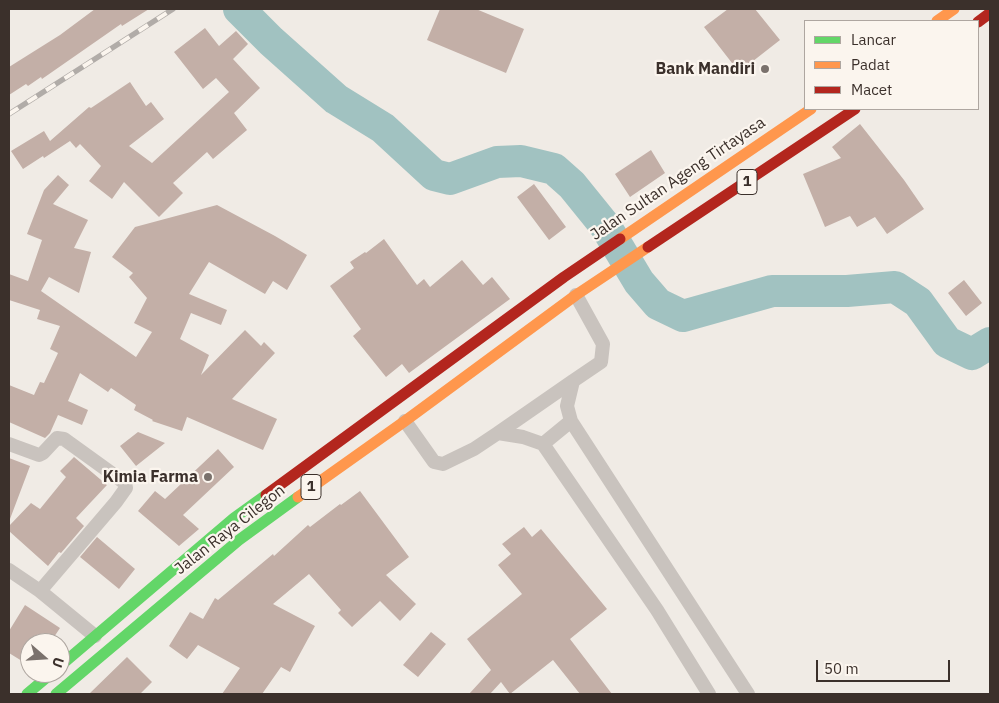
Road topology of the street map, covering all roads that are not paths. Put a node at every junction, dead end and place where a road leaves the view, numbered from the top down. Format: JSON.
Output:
{"nodes":[{"id":1,"x":954,"y":9,"type":"edge"},
{"id":2,"x":990,"y":13,"type":"edge"},
{"id":3,"x":938,"y":20,"type":"edge"},
{"id":4,"x":979,"y":21,"type":"edge"},
{"id":5,"x":809,"y":110,"type":"edge"},
{"id":6,"x":854,"y":110,"type":"edge"},
{"id":7,"x":564,"y":277,"type":"joint"},
{"id":8,"x":576,"y":295,"type":"junction"},
{"id":9,"x":573,"y":381,"type":"junction"},
{"id":10,"x":405,"y":421,"type":"junction"},
{"id":11,"x":571,"y":421,"type":"junction"},
{"id":12,"x":498,"y":434,"type":"junction"},
{"id":13,"x":9,"y":444,"type":"edge"},
{"id":14,"x":543,"y":444,"type":"junction"},
{"id":15,"x":9,"y":570,"type":"edge"},
{"id":16,"x":40,"y":591,"type":"junction"},
{"id":17,"x":95,"y":636,"type":"junction"},
{"id":18,"x":70,"y":657,"type":"edge"},
{"id":19,"x":40,"y":683,"type":"edge"},
{"id":20,"x":27,"y":694,"type":"edge"},
{"id":21,"x":56,"y":694,"type":"edge"},
{"id":22,"x":708,"y":694,"type":"edge"},
{"id":23,"x":748,"y":694,"type":"edge"}],
"edges":[{"from":1,"to":3,"type":"highway"},
{"from":2,"to":4,"type":"highway"},
{"from":5,"to":7,"type":"highway","name":"Jalan Sultan Ageng Tirtayasa","number":"1"},
{"from":6,"to":8,"type":"highway","number":"1"},
{"from":7,"to":17,"type":"highway","name":"Jalan Raya Cilegon","number":"1"},
{"from":8,"to":9,"type":"street"},
{"from":8,"to":10,"type":"highway","name":"Jalan Raya Cilegon","number":"1"},
{"from":9,"to":11,"type":"street"},
{"from":9,"to":12,"type":"street"},
{"from":10,"to":12,"type":"street"},
{"from":10,"to":21,"type":"highway","name":"Jalan Raya Cilegon","number":"1"},
{"from":11,"to":14,"type":"street"},
{"from":11,"to":23,"type":"street"},
{"from":12,"to":14,"type":"street"},
{"from":13,"to":16,"type":"street"},
{"from":14,"to":22,"type":"street"},
{"from":15,"to":16,"type":"street"},
{"from":16,"to":17,"type":"street"},
{"from":17,"to":18,"type":"highway","name":"Jalan Raya Cilegon","number":"1"},
{"from":19,"to":20,"type":"highway"}]}
